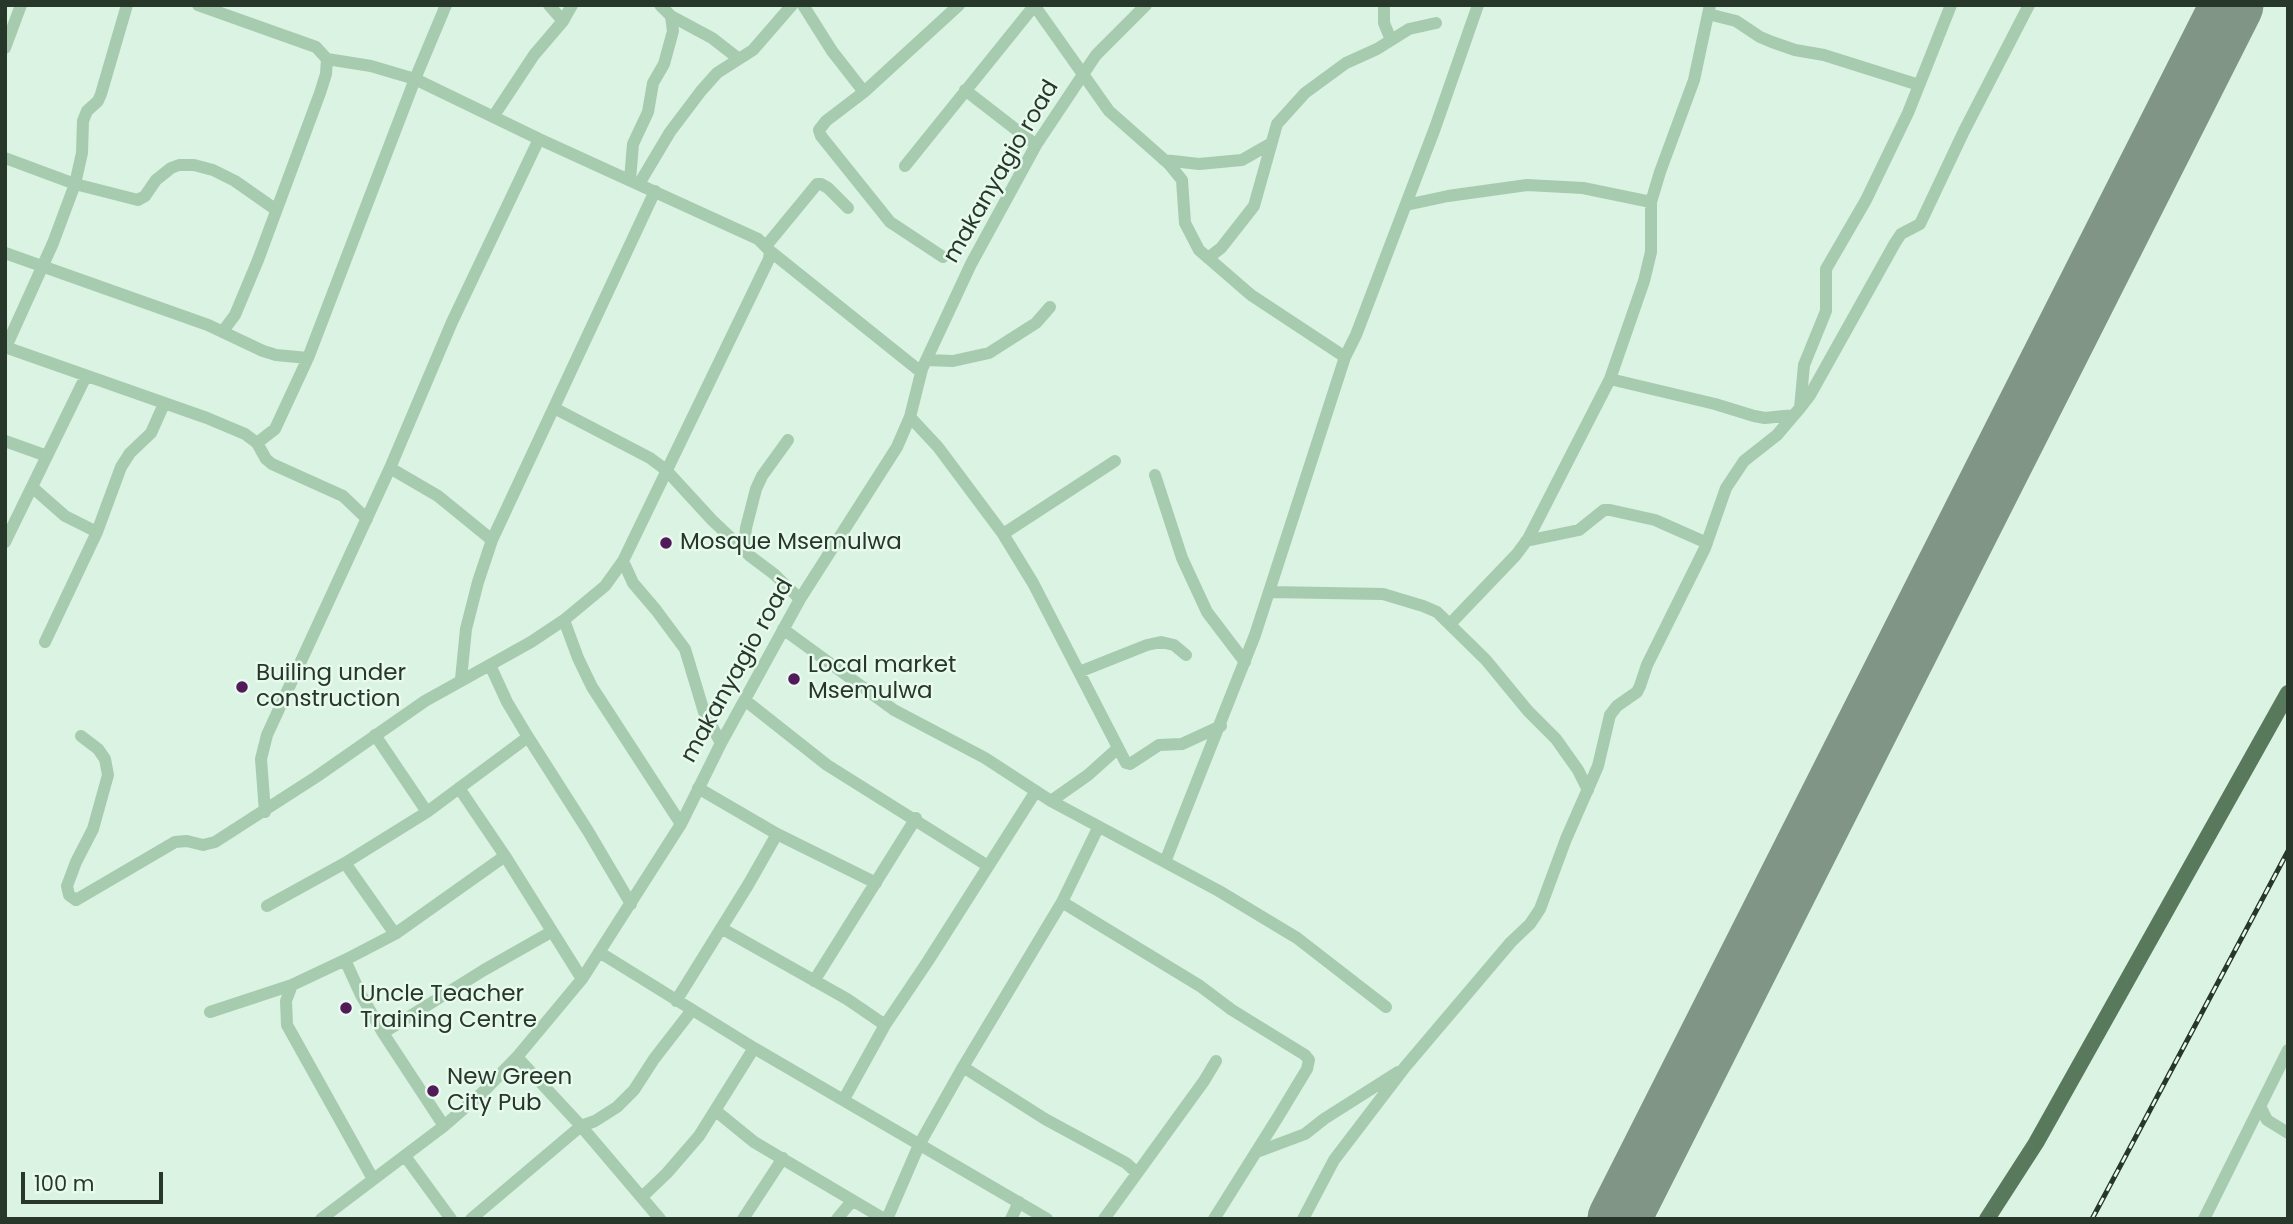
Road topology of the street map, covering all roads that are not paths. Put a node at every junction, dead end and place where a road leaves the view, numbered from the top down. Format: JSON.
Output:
{"nodes":[{"id":1,"x":21,"y":5,"type":"edge"},
{"id":2,"x":127,"y":5,"type":"edge"},
{"id":3,"x":198,"y":5,"type":"edge"},
{"id":4,"x":446,"y":5,"type":"edge"},
{"id":5,"x":549,"y":5,"type":"edge"},
{"id":6,"x":572,"y":5,"type":"edge"},
{"id":7,"x":660,"y":5,"type":"edge"},
{"id":8,"x":792,"y":5,"type":"edge"},
{"id":9,"x":803,"y":5,"type":"edge"},
{"id":10,"x":959,"y":5,"type":"edge"},
{"id":11,"x":1146,"y":5,"type":"edge"},
{"id":12,"x":1384,"y":5,"type":"edge"},
{"id":13,"x":1478,"y":5,"type":"edge"},
{"id":14,"x":1951,"y":5,"type":"edge"},
{"id":15,"x":2029,"y":5,"type":"edge"},
{"id":16,"x":1034,"y":6,"type":"edge"},
{"id":17,"x":1709,"y":9,"type":"edge"},
{"id":18,"x":671,"y":16,"type":"junction"},
{"id":19,"x":563,"y":22,"type":"junction"},
{"id":20,"x":1436,"y":23,"type":"dead end"},
{"id":21,"x":1391,"y":40,"type":"junction"},
{"id":22,"x":5,"y":48,"type":"edge"},
{"id":23,"x":327,"y":59,"type":"junction"},
{"id":24,"x":738,"y":59,"type":"junction"},
{"id":25,"x":1082,"y":76,"type":"junction"},
{"id":26,"x":415,"y":79,"type":"junction"},
{"id":27,"x":1919,"y":85,"type":"junction"},
{"id":28,"x":965,"y":90,"type":"junction"},
{"id":29,"x":864,"y":92,"type":"junction"},
{"id":30,"x":493,"y":117,"type":"junction"},
{"id":31,"x":539,"y":139,"type":"junction"},
{"id":32,"x":1270,"y":144,"type":"junction"},
{"id":33,"x":1036,"y":145,"type":"junction"},
{"id":34,"x":5,"y":158,"type":"edge"},
{"id":35,"x":1164,"y":160,"type":"junction"},
{"id":36,"x":905,"y":166,"type":"dead end"},
{"id":37,"x":635,"y":182,"type":"junction"},
{"id":38,"x":75,"y":184,"type":"junction"},
{"id":39,"x":654,"y":191,"type":"junction"},
{"id":40,"x":1651,"y":202,"type":"junction"},
{"id":41,"x":1406,"y":205,"type":"junction"},
{"id":42,"x":848,"y":208,"type":"dead end"},
{"id":43,"x":275,"y":209,"type":"junction"},
{"id":44,"x":768,"y":249,"type":"junction"},
{"id":45,"x":5,"y":253,"type":"edge"},
{"id":46,"x":943,"y":257,"type":"dead end"},
{"id":47,"x":1208,"y":258,"type":"junction"},
{"id":48,"x":42,"y":266,"type":"junction"},
{"id":49,"x":1050,"y":307,"type":"dead end"},
{"id":50,"x":222,"y":331,"type":"junction"},
{"id":51,"x":6,"y":347,"type":"edge"},
{"id":52,"x":1345,"y":357,"type":"junction"},
{"id":53,"x":307,"y":358,"type":"junction"},
{"id":54,"x":923,"y":366,"type":"junction"},
{"id":55,"x":86,"y":376,"type":"junction"},
{"id":56,"x":1610,"y":379,"type":"junction"},
{"id":57,"x":164,"y":404,"type":"junction"},
{"id":58,"x":554,"y":408,"type":"junction"},
{"id":59,"x":1797,"y":412,"type":"junction"},
{"id":60,"x":910,"y":417,"type":"junction"},
{"id":61,"x":788,"y":440,"type":"dead end"},
{"id":62,"x":5,"y":441,"type":"edge"},
{"id":63,"x":257,"y":443,"type":"junction"},
{"id":64,"x":47,"y":456,"type":"junction"},
{"id":65,"x":1115,"y":461,"type":"dead end"},
{"id":66,"x":390,"y":468,"type":"junction"},
{"id":67,"x":666,"y":470,"type":"junction"},
{"id":68,"x":1155,"y":475,"type":"dead end"},
{"id":69,"x":32,"y":487,"type":"junction"},
{"id":70,"x":367,"y":519,"type":"junction"},
{"id":71,"x":97,"y":532,"type":"junction"},
{"id":72,"x":1003,"y":534,"type":"junction"},
{"id":73,"x":492,"y":540,"type":"junction"},
{"id":74,"x":1526,"y":541,"type":"junction"},
{"id":75,"x":5,"y":542,"type":"edge"},
{"id":76,"x":1707,"y":543,"type":"junction"},
{"id":77,"x":744,"y":550,"type":"junction"},
{"id":78,"x":623,"y":561,"type":"junction"},
{"id":79,"x":1269,"y":592,"type":"junction"},
{"id":80,"x":800,"y":599,"type":"junction"},
{"id":81,"x":564,"y":620,"type":"junction"},
{"id":82,"x":1450,"y":624,"type":"junction"},
{"id":83,"x":783,"y":629,"type":"junction"},
{"id":84,"x":46,"y":642,"type":"dead end"},
{"id":85,"x":1186,"y":655,"type":"dead end"},
{"id":86,"x":1245,"y":662,"type":"junction"},
{"id":87,"x":490,"y":665,"type":"junction"},
{"id":88,"x":1079,"y":672,"type":"junction"},
{"id":89,"x":461,"y":679,"type":"junction"},
{"id":90,"x":2288,"y":693,"type":"edge"},
{"id":91,"x":746,"y":701,"type":"junction"},
{"id":92,"x":1221,"y":726,"type":"junction"},
{"id":93,"x":375,"y":735,"type":"junction"},
{"id":94,"x":81,"y":736,"type":"dead end"},
{"id":95,"x":528,"y":737,"type":"junction"},
{"id":96,"x":721,"y":743,"type":"junction"},
{"id":97,"x":1117,"y":749,"type":"junction"},
{"id":98,"x":459,"y":788,"type":"junction"},
{"id":99,"x":698,"y":788,"type":"junction"},
{"id":100,"x":1588,"y":790,"type":"junction"},
{"id":101,"x":1036,"y":791,"type":"junction"},
{"id":102,"x":1051,"y":801,"type":"junction"},
{"id":103,"x":265,"y":812,"type":"junction"},
{"id":104,"x":426,"y":812,"type":"junction"},
{"id":105,"x":916,"y":818,"type":"junction"},
{"id":106,"x":681,"y":824,"type":"junction"},
{"id":107,"x":1098,"y":828,"type":"junction"},
{"id":108,"x":777,"y":834,"type":"junction"},
{"id":109,"x":505,"y":856,"type":"junction"},
{"id":110,"x":1165,"y":862,"type":"junction"},
{"id":111,"x":345,"y":863,"type":"junction"},
{"id":112,"x":988,"y":866,"type":"junction"},
{"id":113,"x":876,"y":883,"type":"junction"},
{"id":114,"x":1062,"y":902,"type":"junction"},
{"id":115,"x":631,"y":904,"type":"junction"},
{"id":116,"x":267,"y":906,"type":"dead end"},
{"id":117,"x":721,"y":928,"type":"junction"},
{"id":118,"x":551,"y":932,"type":"junction"},
{"id":119,"x":395,"y":934,"type":"junction"},
{"id":120,"x":599,"y":952,"type":"junction"},
{"id":121,"x":345,"y":961,"type":"junction"},
{"id":122,"x":582,"y":979,"type":"junction"},
{"id":123,"x":814,"y":981,"type":"junction"},
{"id":124,"x":292,"y":985,"type":"junction"},
{"id":125,"x":676,"y":1000,"type":"junction"},
{"id":126,"x":1386,"y":1007,"type":"dead end"},
{"id":127,"x":692,"y":1010,"type":"junction"},
{"id":128,"x":210,"y":1012,"type":"dead end"},
{"id":129,"x":885,"y":1025,"type":"junction"},
{"id":130,"x":383,"y":1033,"type":"junction"},
{"id":131,"x":754,"y":1048,"type":"junction"},
{"id":132,"x":2288,"y":1049,"type":"edge"},
{"id":133,"x":517,"y":1058,"type":"junction"},
{"id":134,"x":1216,"y":1061,"type":"dead end"},
{"id":135,"x":963,"y":1067,"type":"junction"},
{"id":136,"x":1405,"y":1067,"type":"junction"},
{"id":137,"x":844,"y":1099,"type":"junction"},
{"id":138,"x":2260,"y":1106,"type":"junction"},
{"id":139,"x":716,"y":1111,"type":"junction"},
{"id":140,"x":444,"y":1126,"type":"junction"},
{"id":141,"x":581,"y":1126,"type":"junction"},
{"id":142,"x":2288,"y":1133,"type":"edge"},
{"id":143,"x":919,"y":1145,"type":"junction"},
{"id":144,"x":1256,"y":1153,"type":"junction"},
{"id":145,"x":405,"y":1156,"type":"junction"},
{"id":146,"x":783,"y":1158,"type":"junction"},
{"id":147,"x":1137,"y":1174,"type":"junction"},
{"id":148,"x":373,"y":1179,"type":"junction"},
{"id":149,"x":642,"y":1197,"type":"junction"},
{"id":150,"x":895,"y":1197,"type":"junction"},
{"id":151,"x":1019,"y":1202,"type":"junction"},
{"id":152,"x":868,"y":1210,"type":"junction"},
{"id":153,"x":846,"y":1212,"type":"edge"},
{"id":154,"x":321,"y":1219,"type":"edge"},
{"id":155,"x":451,"y":1219,"type":"edge"},
{"id":156,"x":471,"y":1219,"type":"edge"},
{"id":157,"x":660,"y":1219,"type":"edge"},
{"id":158,"x":743,"y":1219,"type":"edge"},
{"id":159,"x":886,"y":1219,"type":"edge"},
{"id":160,"x":1011,"y":1219,"type":"edge"},
{"id":161,"x":1047,"y":1219,"type":"edge"},
{"id":162,"x":1104,"y":1219,"type":"edge"},
{"id":163,"x":1214,"y":1219,"type":"edge"},
{"id":164,"x":1303,"y":1219,"type":"edge"},
{"id":165,"x":1987,"y":1219,"type":"edge"},
{"id":166,"x":2204,"y":1219,"type":"edge"}],
"edges":[{"from":1,"to":22,"type":"street"},
{"from":2,"to":38,"type":"street"},
{"from":3,"to":23,"type":"street"},
{"from":4,"to":26,"type":"street"},
{"from":5,"to":19,"type":"street"},
{"from":6,"to":19,"type":"street"},
{"from":7,"to":18,"type":"street"},
{"from":8,"to":24,"type":"street"},
{"from":9,"to":29,"type":"street"},
{"from":10,"to":29,"type":"street"},
{"from":11,"to":25,"type":"street","name":"makanyagio road"},
{"from":12,"to":21,"type":"street"},
{"from":13,"to":41,"type":"street"},
{"from":14,"to":27,"type":"street"},
{"from":15,"to":59,"type":"street"},
{"from":16,"to":25,"type":"street"},
{"from":16,"to":28,"type":"street"},
{"from":17,"to":27,"type":"street"},
{"from":17,"to":40,"type":"street"},
{"from":18,"to":24,"type":"street"},
{"from":18,"to":37,"type":"street"},
{"from":19,"to":30,"type":"street"},
{"from":20,"to":21,"type":"street"},
{"from":21,"to":32,"type":"street"},
{"from":23,"to":26,"type":"street"},
{"from":23,"to":43,"type":"street"},
{"from":24,"to":37,"type":"street"},
{"from":25,"to":33,"type":"street","name":"makanyagio road"},
{"from":25,"to":35,"type":"street"},
{"from":26,"to":30,"type":"street"},
{"from":26,"to":53,"type":"street"},
{"from":27,"to":59,"type":"street"},
{"from":28,"to":33,"type":"street"},
{"from":28,"to":36,"type":"street"},
{"from":29,"to":46,"type":"street"},
{"from":30,"to":31,"type":"street"},
{"from":31,"to":37,"type":"street"},
{"from":31,"to":66,"type":"street"},
{"from":32,"to":35,"type":"street"},
{"from":32,"to":47,"type":"street"},
{"from":33,"to":54,"type":"street","name":"makanyagio road"},
{"from":34,"to":38,"type":"street"},
{"from":35,"to":47,"type":"street"},
{"from":37,"to":39,"type":"street"},
{"from":38,"to":43,"type":"street"},
{"from":38,"to":48,"type":"street"},
{"from":39,"to":44,"type":"street"},
{"from":39,"to":58,"type":"street"},
{"from":40,"to":41,"type":"street"},
{"from":40,"to":56,"type":"street"},
{"from":41,"to":52,"type":"street"},
{"from":42,"to":44,"type":"street"},
{"from":43,"to":50,"type":"street"},
{"from":44,"to":54,"type":"street"},
{"from":44,"to":67,"type":"street"},
{"from":45,"to":48,"type":"street"},
{"from":47,"to":52,"type":"street"},
{"from":48,"to":50,"type":"street"},
{"from":48,"to":51,"type":"street"},
{"from":49,"to":54,"type":"street"},
{"from":50,"to":53,"type":"street"},
{"from":51,"to":55,"type":"street"},
{"from":52,"to":79,"type":"street"},
{"from":53,"to":63,"type":"street"},
{"from":54,"to":60,"type":"street","name":"makanyagio road"},
{"from":55,"to":57,"type":"street"},
{"from":55,"to":64,"type":"street"},
{"from":56,"to":59,"type":"street"},
{"from":56,"to":74,"type":"street"},
{"from":57,"to":63,"type":"street"},
{"from":57,"to":71,"type":"street"},
{"from":58,"to":67,"type":"street"},
{"from":58,"to":73,"type":"street"},
{"from":59,"to":76,"type":"street"},
{"from":60,"to":72,"type":"street"},
{"from":60,"to":80,"type":"street","name":"makanyagio road"},
{"from":61,"to":77,"type":"street"},
{"from":62,"to":64,"type":"street"},
{"from":63,"to":70,"type":"street"},
{"from":64,"to":69,"type":"street"},
{"from":65,"to":72,"type":"street"},
{"from":66,"to":70,"type":"street"},
{"from":66,"to":73,"type":"street"},
{"from":67,"to":77,"type":"street"},
{"from":67,"to":78,"type":"street"},
{"from":68,"to":86,"type":"street"},
{"from":69,"to":71,"type":"street"},
{"from":69,"to":75,"type":"street"},
{"from":70,"to":103,"type":"street"},
{"from":71,"to":84,"type":"street"},
{"from":72,"to":88,"type":"street"},
{"from":73,"to":89,"type":"street"},
{"from":74,"to":76,"type":"street"},
{"from":74,"to":82,"type":"street"},
{"from":76,"to":100,"type":"street"},
{"from":77,"to":80,"type":"street"},
{"from":78,"to":81,"type":"street"},
{"from":78,"to":96,"type":"street"},
{"from":79,"to":82,"type":"street"},
{"from":79,"to":86,"type":"street"},
{"from":80,"to":83,"type":"street","name":"makanyagio road"},
{"from":81,"to":87,"type":"street"},
{"from":81,"to":106,"type":"street"},
{"from":82,"to":100,"type":"street"},
{"from":83,"to":91,"type":"street","name":"makanyagio road"},
{"from":83,"to":101,"type":"street"},
{"from":85,"to":88,"type":"street"},
{"from":86,"to":92,"type":"street"},
{"from":87,"to":89,"type":"street"},
{"from":87,"to":95,"type":"street"},
{"from":88,"to":97,"type":"street"},
{"from":89,"to":93,"type":"street"},
{"from":90,"to":165,"type":"main road"},
{"from":91,"to":96,"type":"street","name":"makanyagio road"},
{"from":91,"to":105,"type":"street"},
{"from":92,"to":97,"type":"street"},
{"from":92,"to":110,"type":"street"},
{"from":93,"to":103,"type":"street"},
{"from":93,"to":104,"type":"street"},
{"from":94,"to":103,"type":"street"},
{"from":95,"to":98,"type":"street"},
{"from":95,"to":115,"type":"street"},
{"from":96,"to":99,"type":"street","name":"makanyagio road"},
{"from":97,"to":102,"type":"street"},
{"from":98,"to":104,"type":"street"},
{"from":98,"to":109,"type":"street"},
{"from":99,"to":106,"type":"street","name":"makanyagio road"},
{"from":99,"to":108,"type":"street"},
{"from":100,"to":136,"type":"street"},
{"from":101,"to":102,"type":"street"},
{"from":101,"to":112,"type":"street"},
{"from":102,"to":107,"type":"street"},
{"from":104,"to":111,"type":"street"},
{"from":105,"to":112,"type":"street"},
{"from":105,"to":113,"type":"street"},
{"from":106,"to":115,"type":"street","name":"makanyagio road"},
{"from":107,"to":110,"type":"street"},
{"from":107,"to":114,"type":"street"},
{"from":108,"to":113,"type":"street"},
{"from":108,"to":117,"type":"street"},
{"from":109,"to":118,"type":"street"},
{"from":109,"to":119,"type":"street"},
{"from":110,"to":126,"type":"street"},
{"from":111,"to":116,"type":"street"},
{"from":111,"to":119,"type":"street"},
{"from":112,"to":129,"type":"street"},
{"from":113,"to":123,"type":"street"},
{"from":114,"to":135,"type":"street"},
{"from":114,"to":144,"type":"street"},
{"from":115,"to":120,"type":"street","name":"makanyagio road"},
{"from":117,"to":123,"type":"street"},
{"from":117,"to":125,"type":"street"},
{"from":118,"to":122,"type":"street"},
{"from":118,"to":130,"type":"street"},
{"from":119,"to":121,"type":"street"},
{"from":120,"to":122,"type":"street","name":"makanyagio road"},
{"from":120,"to":125,"type":"street"},
{"from":121,"to":124,"type":"street"},
{"from":121,"to":130,"type":"street"},
{"from":122,"to":133,"type":"street","name":"makanyagio road"},
{"from":123,"to":129,"type":"street"},
{"from":124,"to":128,"type":"street"},
{"from":124,"to":148,"type":"street"},
{"from":125,"to":127,"type":"street"},
{"from":127,"to":131,"type":"street"},
{"from":127,"to":141,"type":"street"},
{"from":129,"to":137,"type":"street"},
{"from":130,"to":140,"type":"street"},
{"from":131,"to":137,"type":"street"},
{"from":131,"to":139,"type":"street"},
{"from":132,"to":138,"type":"street"},
{"from":133,"to":140,"type":"street","name":"makanyagio road"},
{"from":133,"to":141,"type":"street"},
{"from":134,"to":147,"type":"street"},
{"from":135,"to":143,"type":"street"},
{"from":135,"to":147,"type":"street"},
{"from":136,"to":144,"type":"street"},
{"from":136,"to":164,"type":"street"},
{"from":137,"to":143,"type":"street"},
{"from":138,"to":142,"type":"street"},
{"from":138,"to":166,"type":"street"},
{"from":139,"to":146,"type":"street"},
{"from":139,"to":149,"type":"street"},
{"from":140,"to":145,"type":"street","name":"makanyagio road"},
{"from":141,"to":149,"type":"street"},
{"from":141,"to":156,"type":"street"},
{"from":143,"to":150,"type":"street"},
{"from":143,"to":151,"type":"street"},
{"from":144,"to":163,"type":"street"},
{"from":145,"to":148,"type":"street","name":"makanyagio road"},
{"from":145,"to":155,"type":"street"},
{"from":146,"to":153,"type":"street"},
{"from":146,"to":158,"type":"street"},
{"from":147,"to":162,"type":"street"},
{"from":148,"to":154,"type":"street","name":"makanyagio road"},
{"from":149,"to":157,"type":"street"},
{"from":150,"to":152,"type":"street"},
{"from":150,"to":159,"type":"street"},
{"from":151,"to":160,"type":"street"},
{"from":151,"to":161,"type":"street"},
{"from":152,"to":153,"type":"street"},
{"from":152,"to":159,"type":"street"}]}
